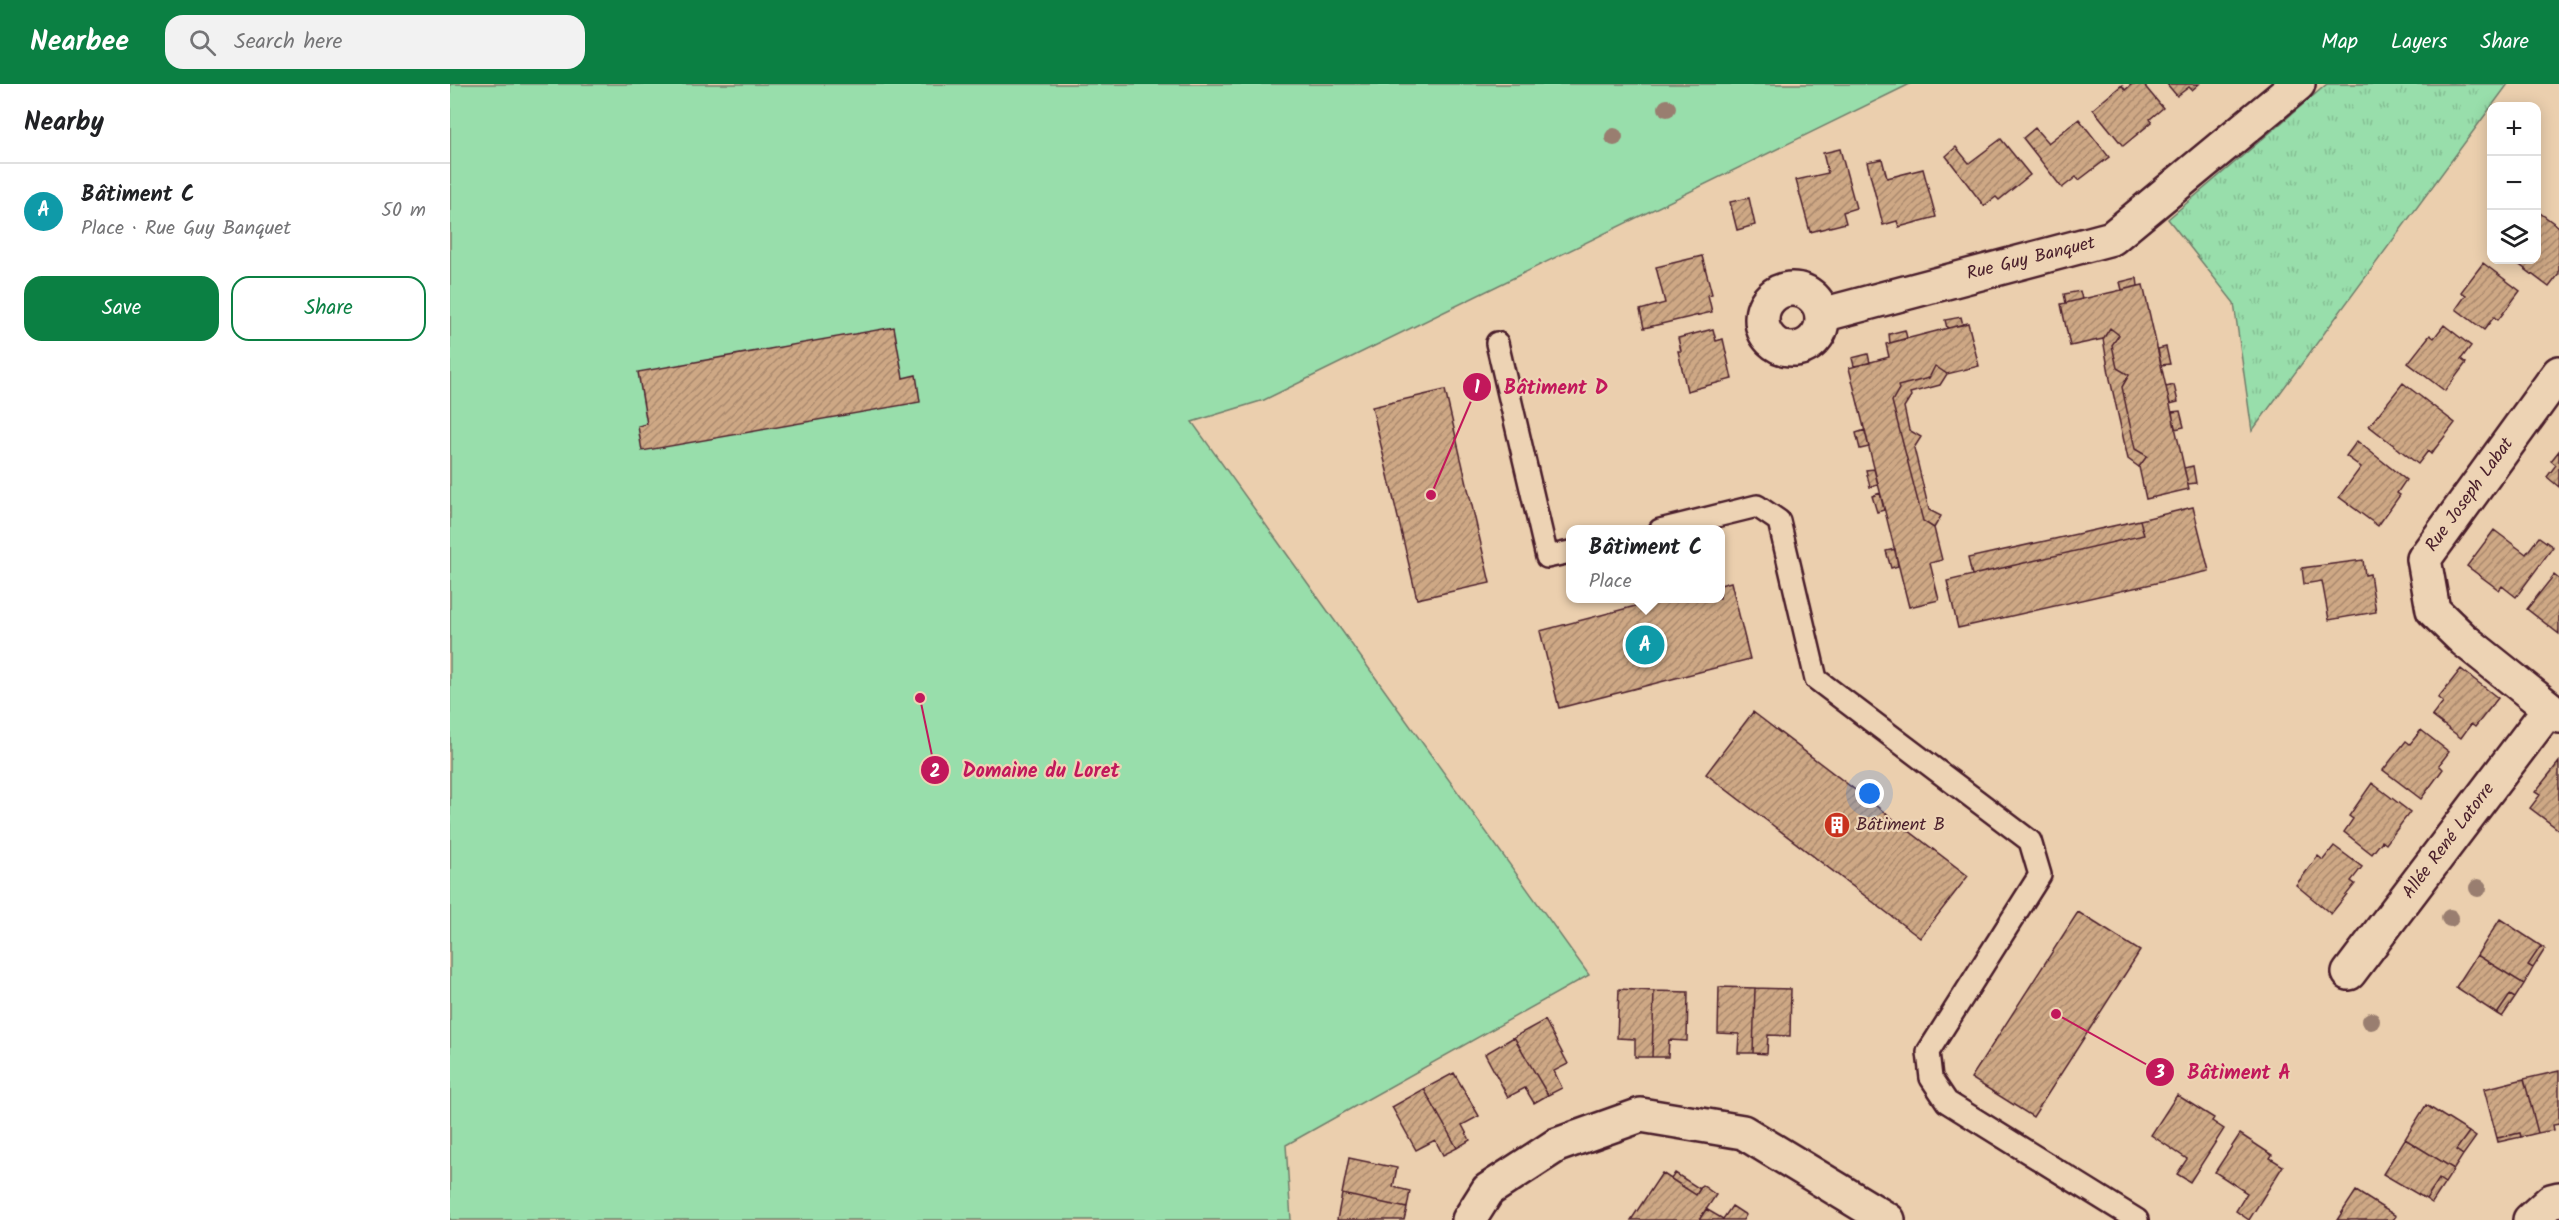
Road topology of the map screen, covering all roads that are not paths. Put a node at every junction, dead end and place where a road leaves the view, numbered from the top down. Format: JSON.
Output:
{"nodes":[{"id":1,"x":2298,"y":84,"type":"edge"},
{"id":2,"x":1822,"y":315,"type":"dead end"},
{"id":3,"x":1497,"y":343,"type":"dead end"},
{"id":4,"x":2559,"y":373,"type":"edge"},
{"id":5,"x":1680,"y":525,"type":"edge"},
{"id":6,"x":1566,"y":553,"type":"edge"},
{"id":7,"x":2554,"y":712,"type":"edge"},
{"id":8,"x":2349,"y":973,"type":"dead end"},
{"id":9,"x":2559,"y":1199,"type":"edge"},
{"id":10,"x":1469,"y":1220,"type":"edge"},
{"id":11,"x":1888,"y":1220,"type":"edge"},
{"id":12,"x":2137,"y":1220,"type":"edge"},
{"id":13,"x":2530,"y":1220,"type":"edge"}],
"edges":[{"from":1,"to":2,"type":"street","name":"Rue Guy Banquet"},
{"from":3,"to":6,"type":"lane"},
{"from":4,"to":7,"type":"street","name":"Rue Joseph Labat"},
{"from":5,"to":12,"type":"lane"},
{"from":7,"to":8,"type":"street","name":"Allée René Latorre"},
{"from":9,"to":13,"type":"street"},
{"from":10,"to":11,"type":"street"}]}
